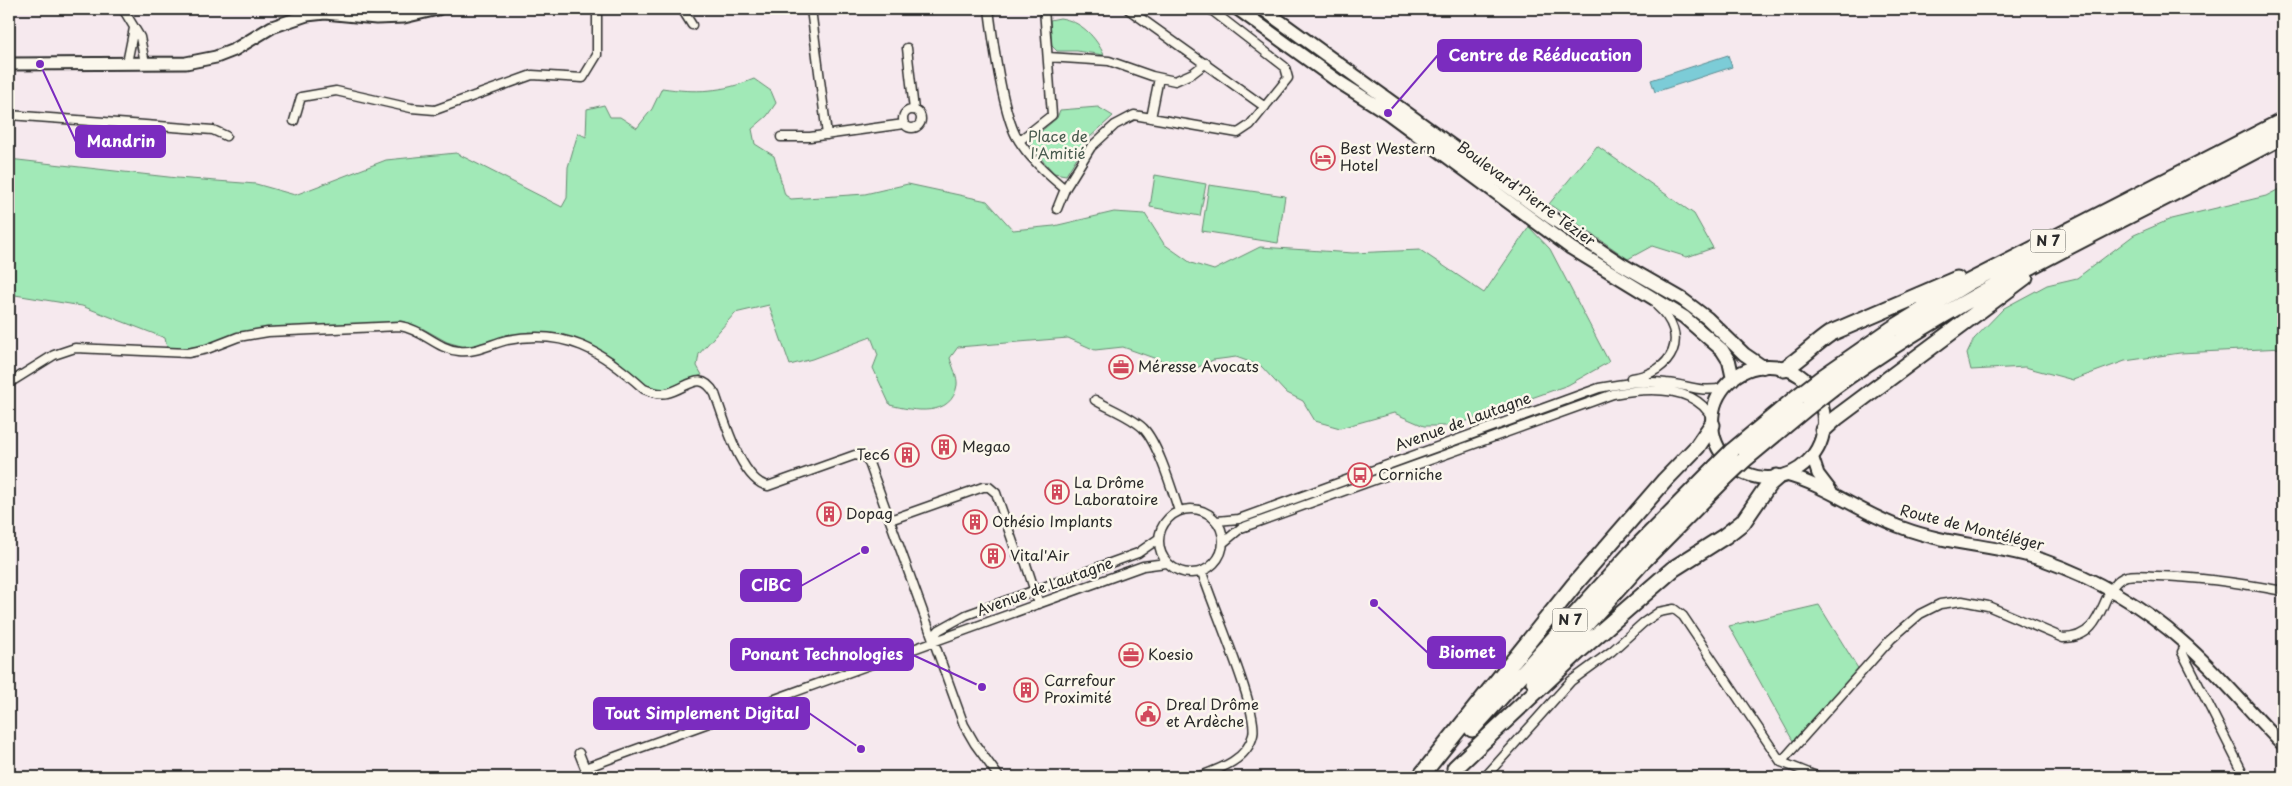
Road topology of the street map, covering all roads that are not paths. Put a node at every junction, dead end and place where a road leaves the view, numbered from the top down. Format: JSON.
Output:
{"nodes":[{"id":1,"x":123,"y":9,"type":"edge"},
{"id":2,"x":438,"y":9,"type":"edge"},
{"id":3,"x":596,"y":9,"type":"edge"},
{"id":4,"x":682,"y":9,"type":"edge"},
{"id":5,"x":811,"y":9,"type":"edge"},
{"id":6,"x":989,"y":9,"type":"edge"},
{"id":7,"x":1044,"y":9,"type":"edge"},
{"id":8,"x":1128,"y":9,"type":"edge"},
{"id":9,"x":1210,"y":9,"type":"edge"},
{"id":10,"x":1238,"y":9,"type":"edge"},
{"id":11,"x":1263,"y":9,"type":"edge"},
{"id":12,"x":341,"y":12,"type":"edge"},
{"id":13,"x":692,"y":25,"type":"dead end"},
{"id":14,"x":134,"y":28,"type":"junction"},
{"id":15,"x":907,"y":48,"type":"dead end"},
{"id":16,"x":1048,"y":57,"type":"junction"},
{"id":17,"x":145,"y":62,"type":"junction"},
{"id":18,"x":126,"y":63,"type":"junction"},
{"id":19,"x":1206,"y":63,"type":"junction"},
{"id":20,"x":9,"y":64,"type":"edge"},
{"id":21,"x":1160,"y":78,"type":"junction"},
{"id":22,"x":1265,"y":107,"type":"junction"},
{"id":23,"x":914,"y":110,"type":"junction"},
{"id":24,"x":9,"y":115,"type":"edge"},
{"id":25,"x":1151,"y":118,"type":"junction"},
{"id":26,"x":294,"y":121,"type":"dead end"},
{"id":27,"x":2283,"y":121,"type":"edge"},
{"id":28,"x":904,"y":124,"type":"junction"},
{"id":29,"x":827,"y":135,"type":"junction"},
{"id":30,"x":226,"y":136,"type":"dead end"},
{"id":31,"x":781,"y":136,"type":"dead end"},
{"id":32,"x":2283,"y":136,"type":"edge"},
{"id":33,"x":1019,"y":141,"type":"junction"},
{"id":34,"x":1065,"y":190,"type":"junction"},
{"id":35,"x":1057,"y":209,"type":"dead end"},
{"id":36,"x":2059,"y":235,"type":"junction"},
{"id":37,"x":2060,"y":250,"type":"junction"},
{"id":38,"x":1615,"y":276,"type":"junction"},
{"id":39,"x":1763,"y":367,"type":"junction"},
{"id":40,"x":1784,"y":369,"type":"junction"},
{"id":41,"x":9,"y":383,"type":"edge"},
{"id":42,"x":1728,"y":383,"type":"junction"},
{"id":43,"x":1827,"y":383,"type":"junction"},
{"id":44,"x":1599,"y":388,"type":"junction"},
{"id":45,"x":1095,"y":400,"type":"dead end"},
{"id":46,"x":1712,"y":422,"type":"junction"},
{"id":47,"x":1823,"y":430,"type":"junction"},
{"id":48,"x":1812,"y":456,"type":"junction"},
{"id":49,"x":1722,"y":471,"type":"junction"},
{"id":50,"x":1778,"y":477,"type":"junction"},
{"id":51,"x":1834,"y":494,"type":"junction"},
{"id":52,"x":1179,"y":511,"type":"junction"},
{"id":53,"x":890,"y":520,"type":"junction"},
{"id":54,"x":1217,"y":521,"type":"junction"},
{"id":55,"x":1158,"y":539,"type":"junction"},
{"id":56,"x":1223,"y":543,"type":"junction"},
{"id":57,"x":1166,"y":563,"type":"junction"},
{"id":58,"x":1202,"y":572,"type":"junction"},
{"id":59,"x":2112,"y":590,"type":"junction"},
{"id":60,"x":1035,"y":591,"type":"junction"},
{"id":61,"x":2283,"y":591,"type":"edge"},
{"id":62,"x":1039,"y":604,"type":"junction"},
{"id":63,"x":933,"y":640,"type":"junction"},
{"id":64,"x":2186,"y":645,"type":"junction"},
{"id":65,"x":2283,"y":745,"type":"edge"},
{"id":66,"x":579,"y":752,"type":"dead end"},
{"id":67,"x":1781,"y":762,"type":"junction"},
{"id":68,"x":586,"y":768,"type":"junction"},
{"id":69,"x":1451,"y":773,"type":"edge"},
{"id":70,"x":588,"y":777,"type":"edge"},
{"id":71,"x":999,"y":777,"type":"edge"},
{"id":72,"x":1198,"y":777,"type":"edge"},
{"id":73,"x":1420,"y":777,"type":"edge"},
{"id":74,"x":1428,"y":777,"type":"edge"},
{"id":75,"x":1485,"y":777,"type":"edge"},
{"id":76,"x":1819,"y":777,"type":"edge"},
{"id":77,"x":2245,"y":777,"type":"edge"}],
"edges":[{"from":1,"to":14,"type":"street"},
{"from":2,"to":12,"type":"main road"},
{"from":3,"to":26,"type":"street"},
{"from":4,"to":13,"type":"street"},
{"from":5,"to":29,"type":"street"},
{"from":6,"to":33,"type":"street"},
{"from":7,"to":16,"type":"street"},
{"from":8,"to":19,"type":"street"},
{"from":9,"to":22,"type":"street"},
{"from":10,"to":38,"type":"main road","name":"Boulevard Pierre Tézier"},
{"from":11,"to":39,"type":"main road","name":"Boulevard Pierre Tézier"},
{"from":12,"to":17,"type":"main road"},
{"from":14,"to":17,"type":"street"},
{"from":14,"to":18,"type":"street"},
{"from":15,"to":23,"type":"street"},
{"from":16,"to":21,"type":"street"},
{"from":16,"to":33,"type":"street"},
{"from":17,"to":18,"type":"main road"},
{"from":18,"to":20,"type":"main road"},
{"from":19,"to":21,"type":"street"},
{"from":19,"to":22,"type":"street"},
{"from":21,"to":25,"type":"street"},
{"from":22,"to":25,"type":"street"},
{"from":23,"to":28,"type":"street"},
{"from":23,"to":28,"type":"street"},
{"from":24,"to":30,"type":"street"},
{"from":25,"to":34,"type":"street"},
{"from":27,"to":36,"type":"highway","number":"N 7"},
{"from":28,"to":29,"type":"street"},
{"from":29,"to":31,"type":"street"},
{"from":32,"to":37,"type":"highway","number":"N 7"},
{"from":33,"to":34,"type":"street"},
{"from":34,"to":35,"type":"street"},
{"from":36,"to":40,"type":"highway"},
{"from":36,"to":43,"type":"highway","number":"N 7"},
{"from":37,"to":43,"type":"highway","number":"N 7"},
{"from":37,"to":47,"type":"highway"},
{"from":38,"to":42,"type":"main road","name":"Boulevard Pierre Tézier"},
{"from":38,"to":44,"type":"street"},
{"from":39,"to":40,"type":"main road"},
{"from":39,"to":42,"type":"main road"},
{"from":40,"to":47,"type":"main road"},
{"from":41,"to":53,"type":"street"},
{"from":42,"to":44,"type":"street","name":"Avenue de Lautagne"},
{"from":42,"to":46,"type":"main road"},
{"from":43,"to":49,"type":"highway","number":"N 7","bridge":true},
{"from":44,"to":54,"type":"street","name":"Avenue de Lautagne"},
{"from":45,"to":52,"type":"street"},
{"from":46,"to":50,"type":"main road"},
{"from":46,"to":56,"type":"street","name":"Avenue de Lautagne"},
{"from":46,"to":73,"type":"highway"},
{"from":47,"to":48,"type":"main road"},
{"from":48,"to":50,"type":"main road"},
{"from":48,"to":51,"type":"main road","name":"Route de Montéléger"},
{"from":49,"to":69,"type":"highway","number":"N 7"},
{"from":49,"to":74,"type":"highway","number":"N 7"},
{"from":50,"to":51,"type":"main road","name":"Route de Montéléger"},
{"from":50,"to":69,"type":"highway"},
{"from":51,"to":59,"type":"main road","name":"Route de Montéléger"},
{"from":52,"to":54,"type":"street"},
{"from":52,"to":55,"type":"street"},
{"from":53,"to":60,"type":"street"},
{"from":53,"to":63,"type":"street"},
{"from":54,"to":56,"type":"street"},
{"from":55,"to":57,"type":"street"},
{"from":55,"to":60,"type":"street","name":"Avenue de Lautagne"},
{"from":56,"to":58,"type":"street"},
{"from":57,"to":58,"type":"street"},
{"from":57,"to":62,"type":"street","name":"Avenue de Lautagne"},
{"from":58,"to":72,"type":"street"},
{"from":59,"to":61,"type":"street"},
{"from":59,"to":64,"type":"main road","name":"Route de Montéléger"},
{"from":59,"to":67,"type":"street"},
{"from":60,"to":62,"type":"street"},
{"from":60,"to":63,"type":"street","name":"Avenue de Lautagne"},
{"from":62,"to":63,"type":"street","name":"Avenue de Lautagne"},
{"from":63,"to":68,"type":"street"},
{"from":63,"to":71,"type":"street"},
{"from":64,"to":65,"type":"main road","name":"Route de Montéléger"},
{"from":64,"to":77,"type":"street"},
{"from":66,"to":68,"type":"street"},
{"from":67,"to":75,"type":"street"},
{"from":67,"to":76,"type":"street"},
{"from":68,"to":70,"type":"street"}]}
